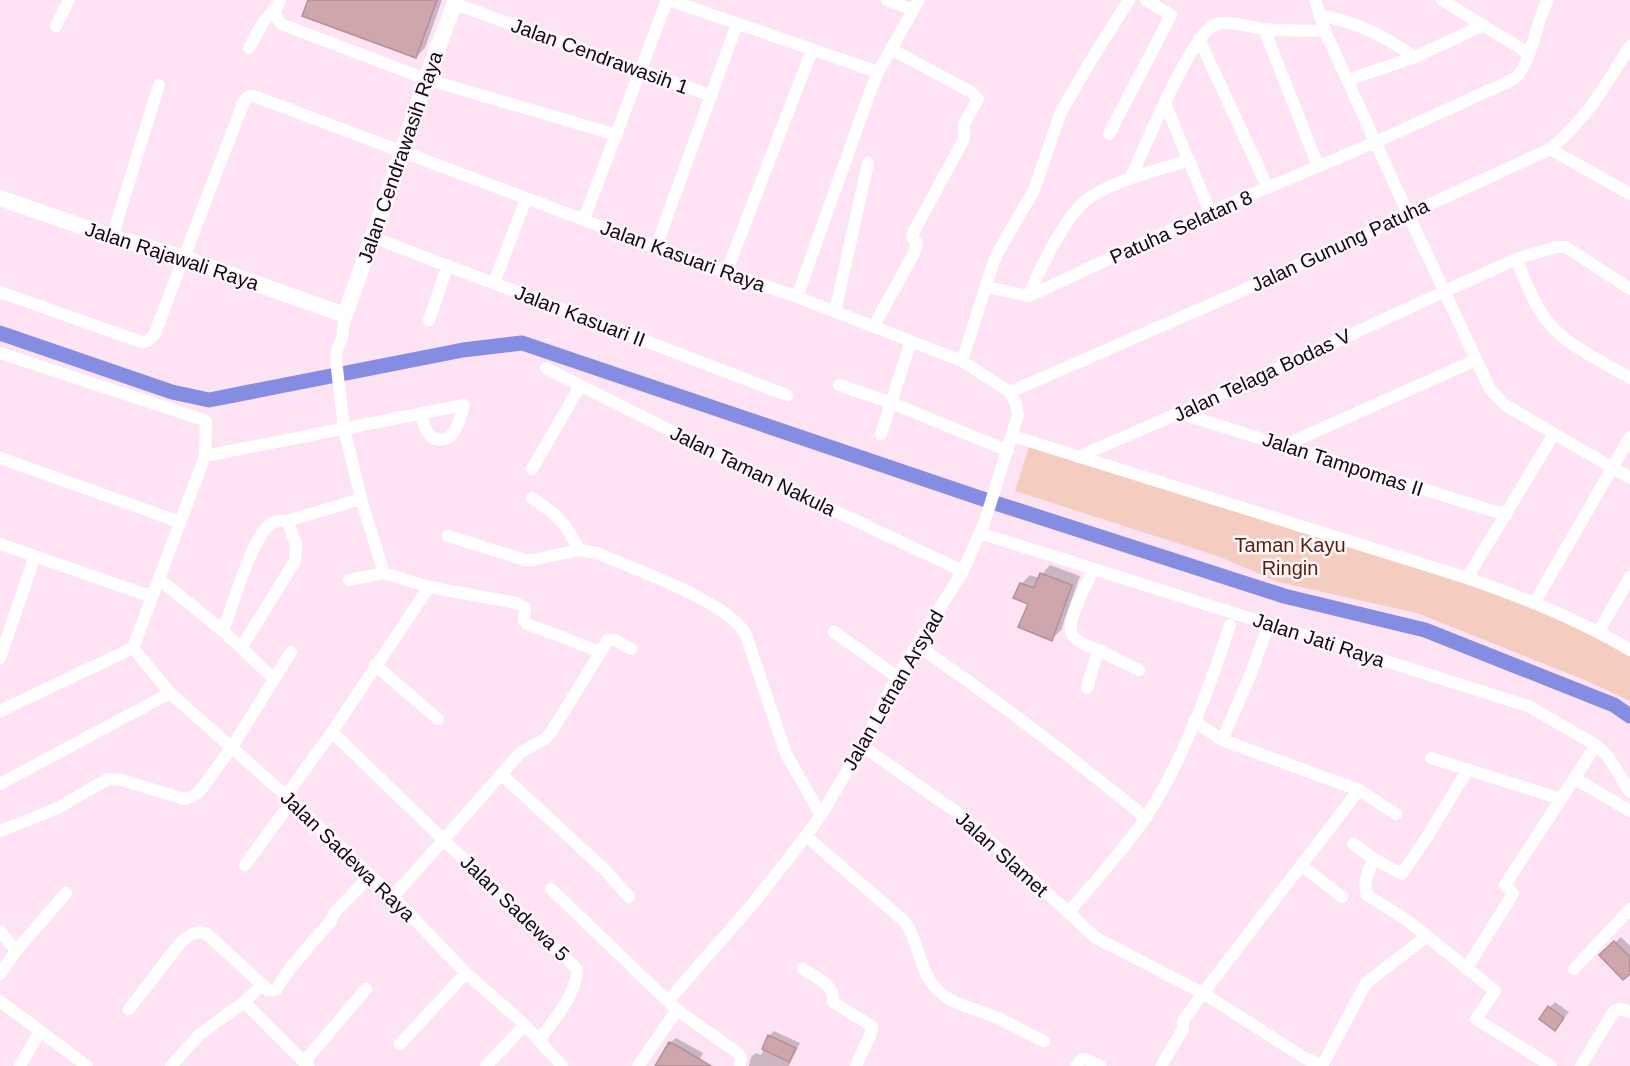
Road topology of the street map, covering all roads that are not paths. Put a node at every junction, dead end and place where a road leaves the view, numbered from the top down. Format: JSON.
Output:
{"nodes":[{"id":1,"x":69,"y":0,"type":"edge"},
{"id":2,"x":668,"y":0,"type":"edge"},
{"id":3,"x":887,"y":0,"type":"edge"},
{"id":4,"x":1129,"y":0,"type":"edge"},
{"id":5,"x":1146,"y":0,"type":"edge"},
{"id":6,"x":1315,"y":0,"type":"edge"},
{"id":7,"x":1442,"y":0,"type":"edge"},
{"id":8,"x":1548,"y":0,"type":"edge"},
{"id":9,"x":281,"y":1,"type":"edge"},
{"id":10,"x":456,"y":2,"type":"edge"},
{"id":11,"x":916,"y":5,"type":"edge"},
{"id":12,"x":1319,"y":15,"type":"junction"},
{"id":13,"x":737,"y":24,"type":"junction"},
{"id":14,"x":1484,"y":25,"type":"junction"},
{"id":15,"x":56,"y":26,"type":"dead end"},
{"id":16,"x":1264,"y":29,"type":"junction"},
{"id":17,"x":1325,"y":31,"type":"junction"},
{"id":18,"x":1199,"y":39,"type":"junction"},
{"id":19,"x":1630,"y":46,"type":"edge"},
{"id":20,"x":249,"y":48,"type":"dead end"},
{"id":21,"x":891,"y":49,"type":"junction"},
{"id":22,"x":812,"y":50,"type":"junction"},
{"id":23,"x":1528,"y":53,"type":"junction"},
{"id":24,"x":1415,"y":57,"type":"junction"},
{"id":25,"x":641,"y":71,"type":"junction"},
{"id":26,"x":878,"y":72,"type":"junction"},
{"id":27,"x":426,"y":79,"type":"junction"},
{"id":28,"x":1348,"y":80,"type":"junction"},
{"id":29,"x":159,"y":85,"type":"dead end"},
{"id":30,"x":712,"y":96,"type":"junction"},
{"id":31,"x":1165,"y":103,"type":"junction"},
{"id":32,"x":1109,"y":134,"type":"dead end"},
{"id":33,"x":617,"y":135,"type":"junction"},
{"id":34,"x":1376,"y":142,"type":"junction"},
{"id":35,"x":1550,"y":149,"type":"junction"},
{"id":36,"x":403,"y":151,"type":"junction"},
{"id":37,"x":1189,"y":160,"type":"junction"},
{"id":38,"x":868,"y":163,"type":"dead end"},
{"id":39,"x":1318,"y":166,"type":"junction"},
{"id":40,"x":1130,"y":179,"type":"junction"},
{"id":41,"x":1268,"y":188,"type":"junction"},
{"id":42,"x":1630,"y":194,"type":"edge"},
{"id":43,"x":0,"y":198,"type":"edge"},
{"id":44,"x":526,"y":199,"type":"junction"},
{"id":45,"x":1210,"y":212,"type":"junction"},
{"id":46,"x":1408,"y":214,"type":"junction"},
{"id":47,"x":584,"y":219,"type":"junction"},
{"id":48,"x":112,"y":237,"type":"junction"},
{"id":49,"x":372,"y":237,"type":"junction"},
{"id":50,"x":656,"y":247,"type":"junction"},
{"id":51,"x":184,"y":258,"type":"junction"},
{"id":52,"x":1516,"y":259,"type":"junction"},
{"id":53,"x":448,"y":265,"type":"junction"},
{"id":54,"x":726,"y":273,"type":"junction"},
{"id":55,"x":494,"y":283,"type":"junction"},
{"id":56,"x":986,"y":287,"type":"junction"},
{"id":57,"x":1630,"y":289,"type":"edge"},
{"id":58,"x":1445,"y":291,"type":"junction"},
{"id":59,"x":0,"y":292,"type":"edge"},
{"id":60,"x":1029,"y":296,"type":"junction"},
{"id":61,"x":796,"y":297,"type":"junction"},
{"id":62,"x":835,"y":312,"type":"junction"},
{"id":63,"x":345,"y":315,"type":"junction"},
{"id":64,"x":429,"y":320,"type":"dead end"},
{"id":65,"x":874,"y":326,"type":"junction"},
{"id":66,"x":911,"y":341,"type":"junction"},
{"id":67,"x":0,"y":353,"type":"edge"},
{"id":68,"x":1476,"y":360,"type":"junction"},
{"id":69,"x":962,"y":361,"type":"junction"},
{"id":70,"x":546,"y":368,"type":"dead end"},
{"id":71,"x":1630,"y":378,"type":"edge"},
{"id":72,"x":839,"y":385,"type":"dead end"},
{"id":73,"x":580,"y":386,"type":"junction"},
{"id":74,"x":1010,"y":393,"type":"junction"},
{"id":75,"x":787,"y":395,"type":"dead end"},
{"id":76,"x":892,"y":403,"type":"junction"},
{"id":77,"x":420,"y":413,"type":"junction"},
{"id":78,"x":1179,"y":413,"type":"junction"},
{"id":79,"x":344,"y":428,"type":"junction"},
{"id":80,"x":881,"y":434,"type":"dead end"},
{"id":81,"x":1554,"y":434,"type":"junction"},
{"id":82,"x":1013,"y":436,"type":"junction"},
{"id":83,"x":1630,"y":437,"type":"edge"},
{"id":84,"x":1285,"y":445,"type":"junction"},
{"id":85,"x":1008,"y":451,"type":"junction"},
{"id":86,"x":205,"y":456,"type":"junction"},
{"id":87,"x":1078,"y":457,"type":"junction"},
{"id":88,"x":0,"y":458,"type":"edge"},
{"id":89,"x":1612,"y":468,"type":"junction"},
{"id":90,"x":532,"y":469,"type":"dead end"},
{"id":91,"x":1630,"y":478,"type":"edge"},
{"id":92,"x":532,"y":498,"type":"dead end"},
{"id":93,"x":361,"y":499,"type":"junction"},
{"id":94,"x":1506,"y":515,"type":"junction"},
{"id":95,"x":287,"y":521,"type":"junction"},
{"id":96,"x":180,"y":522,"type":"junction"},
{"id":97,"x":983,"y":527,"type":"junction"},
{"id":98,"x":448,"y":536,"type":"dead end"},
{"id":99,"x":0,"y":544,"type":"edge"},
{"id":100,"x":579,"y":550,"type":"junction"},
{"id":101,"x":34,"y":556,"type":"junction"},
{"id":102,"x":1094,"y":569,"type":"junction"},
{"id":103,"x":963,"y":571,"type":"junction"},
{"id":104,"x":384,"y":573,"type":"junction"},
{"id":105,"x":1630,"y":577,"type":"edge"},
{"id":106,"x":1467,"y":578,"type":"junction"},
{"id":107,"x":159,"y":579,"type":"junction"},
{"id":108,"x":350,"y":580,"type":"dead end"},
{"id":109,"x":429,"y":586,"type":"junction"},
{"id":110,"x":152,"y":597,"type":"junction"},
{"id":111,"x":1535,"y":602,"type":"junction"},
{"id":112,"x":1269,"y":624,"type":"junction"},
{"id":113,"x":1230,"y":625,"type":"dead end"},
{"id":114,"x":223,"y":631,"type":"junction"},
{"id":115,"x":1599,"y":631,"type":"junction"},
{"id":116,"x":834,"y":632,"type":"dead end"},
{"id":117,"x":917,"y":645,"type":"junction"},
{"id":118,"x":133,"y":648,"type":"junction"},
{"id":119,"x":241,"y":648,"type":"junction"},
{"id":120,"x":631,"y":649,"type":"dead end"},
{"id":121,"x":1098,"y":650,"type":"junction"},
{"id":122,"x":1630,"y":650,"type":"edge"},
{"id":123,"x":291,"y":652,"type":"dead end"},
{"id":124,"x":601,"y":652,"type":"junction"},
{"id":125,"x":0,"y":658,"type":"edge"},
{"id":126,"x":375,"y":665,"type":"junction"},
{"id":127,"x":1139,"y":669,"type":"dead end"},
{"id":128,"x":897,"y":677,"type":"junction"},
{"id":129,"x":274,"y":679,"type":"junction"},
{"id":130,"x":1087,"y":688,"type":"dead end"},
{"id":131,"x":170,"y":693,"type":"junction"},
{"id":132,"x":0,"y":711,"type":"edge"},
{"id":133,"x":438,"y":719,"type":"dead end"},
{"id":134,"x":1194,"y":722,"type":"junction"},
{"id":135,"x":332,"y":732,"type":"junction"},
{"id":136,"x":1222,"y":740,"type":"junction"},
{"id":137,"x":1596,"y":745,"type":"junction"},
{"id":138,"x":862,"y":746,"type":"junction"},
{"id":139,"x":232,"y":747,"type":"junction"},
{"id":140,"x":1431,"y":758,"type":"dead end"},
{"id":141,"x":1468,"y":769,"type":"junction"},
{"id":142,"x":502,"y":775,"type":"junction"},
{"id":143,"x":1574,"y":778,"type":"junction"},
{"id":144,"x":0,"y":784,"type":"edge"},
{"id":145,"x":1359,"y":790,"type":"junction"},
{"id":146,"x":1630,"y":792,"type":"edge"},
{"id":147,"x":289,"y":798,"type":"junction"},
{"id":148,"x":1561,"y":799,"type":"junction"},
{"id":149,"x":1630,"y":811,"type":"edge"},
{"id":150,"x":1396,"y":814,"type":"dead end"},
{"id":151,"x":821,"y":815,"type":"junction"},
{"id":152,"x":1146,"y":818,"type":"junction"},
{"id":153,"x":0,"y":831,"type":"edge"},
{"id":154,"x":806,"y":836,"type":"junction"},
{"id":155,"x":445,"y":840,"type":"junction"},
{"id":156,"x":1353,"y":844,"type":"dead end"},
{"id":157,"x":1374,"y":859,"type":"junction"},
{"id":158,"x":245,"y":865,"type":"dead end"},
{"id":159,"x":1301,"y":865,"type":"junction"},
{"id":160,"x":370,"y":876,"type":"junction"},
{"id":161,"x":551,"y":889,"type":"dead end"},
{"id":162,"x":66,"y":893,"type":"dead end"},
{"id":163,"x":393,"y":897,"type":"junction"},
{"id":164,"x":629,"y":897,"type":"dead end"},
{"id":165,"x":1342,"y":897,"type":"dead end"},
{"id":166,"x":1630,"y":909,"type":"edge"},
{"id":167,"x":1068,"y":913,"type":"junction"},
{"id":168,"x":0,"y":931,"type":"edge"},
{"id":169,"x":1426,"y":937,"type":"junction"},
{"id":170,"x":10,"y":944,"type":"dead end"},
{"id":171,"x":802,"y":969,"type":"dead end"},
{"id":172,"x":1466,"y":969,"type":"junction"},
{"id":173,"x":1574,"y":969,"type":"dead end"},
{"id":174,"x":466,"y":973,"type":"junction"},
{"id":175,"x":0,"y":974,"type":"edge"},
{"id":176,"x":262,"y":985,"type":"junction"},
{"id":177,"x":366,"y":989,"type":"dead end"},
{"id":178,"x":1203,"y":993,"type":"junction"},
{"id":179,"x":0,"y":1001,"type":"edge"},
{"id":180,"x":668,"y":1001,"type":"junction"},
{"id":181,"x":244,"y":1002,"type":"junction"},
{"id":182,"x":129,"y":1010,"type":"dead end"},
{"id":183,"x":677,"y":1010,"type":"junction"},
{"id":184,"x":1630,"y":1012,"type":"edge"},
{"id":185,"x":525,"y":1025,"type":"junction"},
{"id":186,"x":40,"y":1031,"type":"junction"},
{"id":187,"x":539,"y":1040,"type":"junction"},
{"id":188,"x":1044,"y":1041,"type":"dead end"},
{"id":189,"x":400,"y":1044,"type":"dead end"},
{"id":190,"x":1303,"y":1062,"type":"edge"},
{"id":191,"x":306,"y":1064,"type":"edge"},
{"id":192,"x":20,"y":1066,"type":"edge"},
{"id":193,"x":87,"y":1066,"type":"edge"},
{"id":194,"x":171,"y":1066,"type":"edge"},
{"id":195,"x":486,"y":1066,"type":"edge"},
{"id":196,"x":562,"y":1066,"type":"edge"},
{"id":197,"x":638,"y":1066,"type":"edge"},
{"id":198,"x":740,"y":1066,"type":"edge"},
{"id":199,"x":856,"y":1066,"type":"edge"},
{"id":200,"x":1076,"y":1066,"type":"edge"},
{"id":201,"x":1100,"y":1066,"type":"edge"},
{"id":202,"x":1161,"y":1066,"type":"edge"},
{"id":203,"x":1322,"y":1066,"type":"edge"},
{"id":204,"x":1551,"y":1066,"type":"edge"},
{"id":205,"x":1581,"y":1066,"type":"edge"}],
"edges":[{"from":1,"to":15,"type":"street"},
{"from":2,"to":13,"type":"street"},
{"from":2,"to":25,"type":"street"},
{"from":3,"to":11,"type":"street"},
{"from":4,"to":56,"type":"street"},
{"from":5,"to":32,"type":"street"},
{"from":6,"to":12,"type":"street"},
{"from":7,"to":14,"type":"street"},
{"from":8,"to":23,"type":"street","name":"Patuha Selatan 8"},
{"from":9,"to":20,"type":"street"},
{"from":9,"to":27,"type":"street"},
{"from":10,"to":25,"type":"street","name":"Jalan Cendrawasih 1"},
{"from":10,"to":27,"type":"street","name":"Jalan Cendrawasih Raya"},
{"from":11,"to":21,"type":"street"},
{"from":12,"to":17,"type":"street"},
{"from":12,"to":24,"type":"street"},
{"from":13,"to":22,"type":"street"},
{"from":13,"to":30,"type":"street"},
{"from":14,"to":23,"type":"street"},
{"from":14,"to":24,"type":"street"},
{"from":16,"to":17,"type":"street"},
{"from":16,"to":18,"type":"street"},
{"from":16,"to":39,"type":"street"},
{"from":17,"to":28,"type":"street"},
{"from":18,"to":31,"type":"street"},
{"from":18,"to":41,"type":"street"},
{"from":19,"to":35,"type":"street","name":"Jalan Gunung Patuha"},
{"from":21,"to":26,"type":"street"},
{"from":21,"to":65,"type":"street"},
{"from":22,"to":26,"type":"street"},
{"from":22,"to":54,"type":"street"},
{"from":23,"to":34,"type":"street","name":"Patuha Selatan 8"},
{"from":24,"to":28,"type":"street"},
{"from":25,"to":30,"type":"street","name":"Jalan Cendrawasih 1"},
{"from":25,"to":33,"type":"street"},
{"from":26,"to":61,"type":"street"},
{"from":27,"to":33,"type":"street"},
{"from":27,"to":36,"type":"street","name":"Jalan Cendrawasih Raya"},
{"from":28,"to":34,"type":"street"},
{"from":29,"to":48,"type":"street"},
{"from":30,"to":50,"type":"street"},
{"from":31,"to":37,"type":"street"},
{"from":31,"to":40,"type":"street"},
{"from":33,"to":47,"type":"street"},
{"from":34,"to":39,"type":"street","name":"Patuha Selatan 8"},
{"from":34,"to":46,"type":"street"},
{"from":35,"to":42,"type":"street"},
{"from":35,"to":46,"type":"street","name":"Jalan Gunung Patuha"},
{"from":36,"to":44,"type":"street","name":"Jalan Kasuari Raya"},
{"from":36,"to":49,"type":"street","name":"Jalan Cendrawasih Raya"},
{"from":36,"to":51,"type":"street","name":"Jalan Kasuari Raya"},
{"from":37,"to":40,"type":"street"},
{"from":37,"to":45,"type":"street"},
{"from":38,"to":62,"type":"street"},
{"from":39,"to":41,"type":"street","name":"Patuha Selatan 8"},
{"from":40,"to":60,"type":"street"},
{"from":41,"to":45,"type":"street","name":"Patuha Selatan 8"},
{"from":43,"to":48,"type":"street","name":"Jalan Rajawali Raya"},
{"from":44,"to":47,"type":"street","name":"Jalan Kasuari Raya"},
{"from":44,"to":55,"type":"street"},
{"from":45,"to":60,"type":"street","name":"Patuha Selatan 8"},
{"from":46,"to":58,"type":"street"},
{"from":46,"to":74,"type":"street","name":"Jalan Gunung Patuha"},
{"from":47,"to":50,"type":"street","name":"Jalan Kasuari Raya"},
{"from":48,"to":51,"type":"street","name":"Jalan Rajawali Raya"},
{"from":49,"to":53,"type":"street","name":"Jalan Kasuari II"},
{"from":49,"to":63,"type":"street","name":"Jalan Cendrawasih Raya"},
{"from":50,"to":54,"type":"street","name":"Jalan Kasuari Raya"},
{"from":51,"to":59,"type":"street"},
{"from":51,"to":63,"type":"street","name":"Jalan Rajawali Raya"},
{"from":52,"to":57,"type":"street","name":"Jalan Telaga Bodas V"},
{"from":52,"to":58,"type":"street","name":"Jalan Telaga Bodas V"},
{"from":52,"to":71,"type":"street"},
{"from":53,"to":55,"type":"street","name":"Jalan Kasuari II"},
{"from":53,"to":64,"type":"street"},
{"from":54,"to":61,"type":"street","name":"Jalan Kasuari Raya"},
{"from":55,"to":75,"type":"street","name":"Jalan Kasuari II"},
{"from":56,"to":60,"type":"street"},
{"from":56,"to":69,"type":"street"},
{"from":58,"to":68,"type":"street"},
{"from":58,"to":78,"type":"street","name":"Jalan Telaga Bodas V"},
{"from":61,"to":62,"type":"street","name":"Jalan Kasuari Raya"},
{"from":62,"to":65,"type":"street","name":"Jalan Kasuari Raya"},
{"from":63,"to":79,"type":"street"},
{"from":65,"to":66,"type":"street","name":"Jalan Kasuari Raya"},
{"from":66,"to":69,"type":"street","name":"Jalan Kasuari Raya"},
{"from":66,"to":76,"type":"street"},
{"from":67,"to":86,"type":"street"},
{"from":68,"to":81,"type":"street"},
{"from":68,"to":84,"type":"street"},
{"from":69,"to":74,"type":"street"},
{"from":70,"to":73,"type":"street","name":"Jalan Taman Nakula"},
{"from":72,"to":76,"type":"street"},
{"from":73,"to":90,"type":"street"},
{"from":73,"to":103,"type":"street","name":"Jalan Taman Nakula"},
{"from":74,"to":82,"type":"street","name":"Jalan Letnan Arsyad"},
{"from":76,"to":80,"type":"street"},
{"from":76,"to":85,"type":"street"},
{"from":77,"to":77,"type":"street"},
{"from":77,"to":79,"type":"street"},
{"from":78,"to":84,"type":"street","name":"Jalan Tampomas II"},
{"from":78,"to":87,"type":"street","name":"Jalan Telaga Bodas V"},
{"from":79,"to":86,"type":"street"},
{"from":79,"to":93,"type":"street"},
{"from":81,"to":89,"type":"street"},
{"from":81,"to":94,"type":"street"},
{"from":82,"to":85,"type":"street","name":"Jalan Letnan Arsyad"},
{"from":82,"to":87,"type":"street"},
{"from":83,"to":89,"type":"street"},
{"from":84,"to":94,"type":"street","name":"Jalan Tampomas II"},
{"from":85,"to":97,"type":"street","name":"Jalan Letnan Arsyad"},
{"from":86,"to":96,"type":"street"},
{"from":87,"to":106,"type":"street"},
{"from":88,"to":96,"type":"street"},
{"from":89,"to":91,"type":"street"},
{"from":89,"to":111,"type":"street"},
{"from":92,"to":100,"type":"street"},
{"from":93,"to":95,"type":"street"},
{"from":93,"to":104,"type":"street"},
{"from":94,"to":106,"type":"street"},
{"from":95,"to":114,"type":"street"},
{"from":95,"to":119,"type":"street"},
{"from":96,"to":107,"type":"street"},
{"from":97,"to":102,"type":"street","name":"Jalan Jati Raya"},
{"from":97,"to":103,"type":"street","name":"Jalan Letnan Arsyad"},
{"from":98,"to":100,"type":"street"},
{"from":99,"to":101,"type":"street"},
{"from":100,"to":151,"type":"street"},
{"from":101,"to":110,"type":"street"},
{"from":101,"to":125,"type":"street"},
{"from":102,"to":112,"type":"street","name":"Jalan Jati Raya"},
{"from":102,"to":121,"type":"street"},
{"from":103,"to":117,"type":"street","name":"Jalan Letnan Arsyad"},
{"from":104,"to":108,"type":"street"},
{"from":104,"to":109,"type":"street"},
{"from":105,"to":115,"type":"street"},
{"from":106,"to":111,"type":"street"},
{"from":107,"to":110,"type":"street"},
{"from":107,"to":114,"type":"street"},
{"from":109,"to":124,"type":"street"},
{"from":109,"to":126,"type":"street"},
{"from":110,"to":118,"type":"street"},
{"from":111,"to":115,"type":"street"},
{"from":112,"to":136,"type":"street"},
{"from":112,"to":137,"type":"street","name":"Jalan Jati Raya"},
{"from":113,"to":134,"type":"street"},
{"from":114,"to":119,"type":"street"},
{"from":115,"to":122,"type":"street"},
{"from":116,"to":128,"type":"street"},
{"from":117,"to":128,"type":"street","name":"Jalan Letnan Arsyad"},
{"from":117,"to":152,"type":"street"},
{"from":118,"to":131,"type":"street","name":"Jalan Sadewa Raya"},
{"from":118,"to":132,"type":"street"},
{"from":119,"to":129,"type":"street"},
{"from":120,"to":124,"type":"street"},
{"from":121,"to":127,"type":"street"},
{"from":121,"to":130,"type":"street"},
{"from":123,"to":129,"type":"street"},
{"from":124,"to":142,"type":"street"},
{"from":126,"to":133,"type":"street"},
{"from":126,"to":135,"type":"street"},
{"from":128,"to":138,"type":"street","name":"Jalan Letnan Arsyad"},
{"from":129,"to":139,"type":"street"},
{"from":131,"to":139,"type":"street","name":"Jalan Sadewa Raya"},
{"from":131,"to":144,"type":"street"},
{"from":134,"to":136,"type":"street"},
{"from":134,"to":152,"type":"street"},
{"from":135,"to":147,"type":"street"},
{"from":135,"to":155,"type":"street"},
{"from":136,"to":145,"type":"street"},
{"from":137,"to":143,"type":"street"},
{"from":137,"to":146,"type":"street","name":"Jalan Jati Raya"},
{"from":138,"to":151,"type":"street","name":"Jalan Letnan Arsyad"},
{"from":138,"to":167,"type":"street","name":"Jalan Slamet"},
{"from":139,"to":147,"type":"street","name":"Jalan Sadewa Raya"},
{"from":139,"to":153,"type":"street"},
{"from":140,"to":141,"type":"street"},
{"from":141,"to":148,"type":"street"},
{"from":141,"to":157,"type":"street"},
{"from":142,"to":155,"type":"street"},
{"from":142,"to":164,"type":"street"},
{"from":143,"to":148,"type":"street"},
{"from":143,"to":149,"type":"street"},
{"from":145,"to":150,"type":"street"},
{"from":145,"to":159,"type":"street"},
{"from":147,"to":158,"type":"street"},
{"from":147,"to":160,"type":"street","name":"Jalan Sadewa Raya"},
{"from":148,"to":172,"type":"street"},
{"from":151,"to":154,"type":"street","name":"Jalan Letnan Arsyad"},
{"from":152,"to":167,"type":"street"},
{"from":154,"to":180,"type":"street","name":"Jalan Letnan Arsyad"},
{"from":154,"to":188,"type":"street"},
{"from":155,"to":163,"type":"street"},
{"from":155,"to":187,"type":"street","name":"Jalan Sadewa 5"},
{"from":156,"to":157,"type":"street"},
{"from":157,"to":169,"type":"street"},
{"from":159,"to":165,"type":"street"},
{"from":159,"to":178,"type":"street"},
{"from":160,"to":163,"type":"street","name":"Jalan Sadewa Raya"},
{"from":160,"to":176,"type":"street"},
{"from":161,"to":180,"type":"street"},
{"from":162,"to":175,"type":"street"},
{"from":163,"to":174,"type":"street","name":"Jalan Sadewa Raya"},
{"from":166,"to":173,"type":"street"},
{"from":167,"to":178,"type":"street","name":"Jalan Slamet"},
{"from":168,"to":170,"type":"street"},
{"from":169,"to":172,"type":"street"},
{"from":169,"to":203,"type":"street"},
{"from":171,"to":199,"type":"street"},
{"from":172,"to":204,"type":"street"},
{"from":174,"to":185,"type":"street","name":"Jalan Sadewa Raya"},
{"from":174,"to":189,"type":"street"},
{"from":176,"to":181,"type":"street"},
{"from":176,"to":182,"type":"street"},
{"from":177,"to":191,"type":"street"},
{"from":178,"to":190,"type":"street","name":"Jalan Slamet"},
{"from":178,"to":202,"type":"street"},
{"from":179,"to":186,"type":"street"},
{"from":180,"to":183,"type":"street"},
{"from":181,"to":191,"type":"street"},
{"from":181,"to":194,"type":"street"},
{"from":183,"to":197,"type":"street"},
{"from":183,"to":198,"type":"street"},
{"from":184,"to":205,"type":"street"},
{"from":185,"to":187,"type":"street","name":"Jalan Sadewa Raya"},
{"from":185,"to":195,"type":"street"},
{"from":186,"to":192,"type":"street"},
{"from":186,"to":193,"type":"street"},
{"from":187,"to":196,"type":"street","name":"Jalan Sadewa Raya"},
{"from":190,"to":203,"type":"street","name":"Jalan Slamet"},
{"from":200,"to":201,"type":"street"}]}
